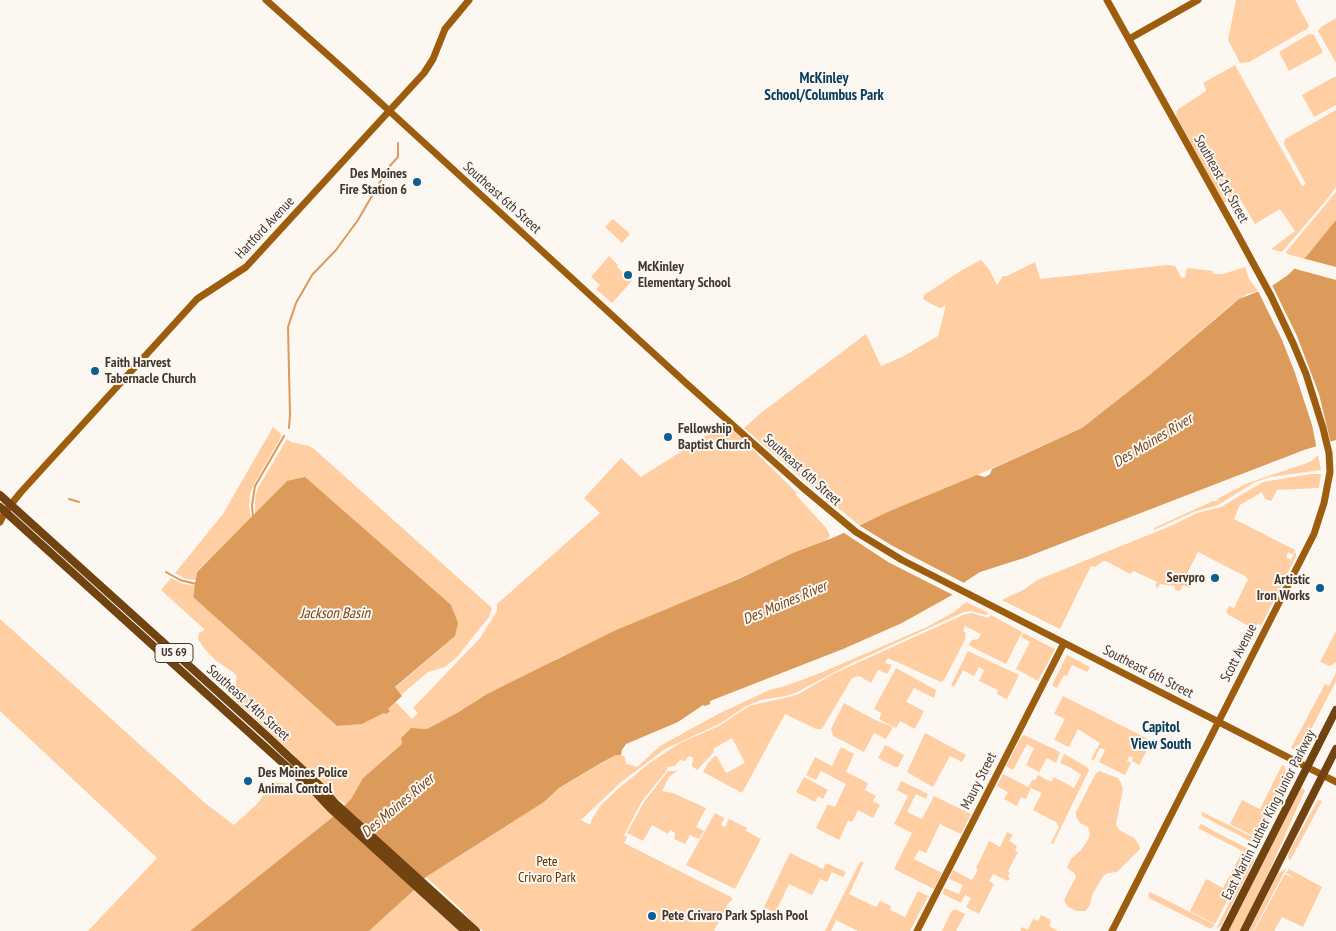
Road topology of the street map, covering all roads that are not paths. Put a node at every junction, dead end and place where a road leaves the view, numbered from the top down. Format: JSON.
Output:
{"nodes":[{"id":1,"x":266,"y":0,"type":"edge"},
{"id":2,"x":469,"y":0,"type":"edge"},
{"id":3,"x":1107,"y":0,"type":"edge"},
{"id":4,"x":1198,"y":0,"type":"edge"},
{"id":5,"x":1129,"y":39,"type":"junction"},
{"id":6,"x":389,"y":111,"type":"junction"},
{"id":7,"x":1306,"y":374,"type":"joint"},
{"id":8,"x":0,"y":495,"type":"edge"},
{"id":9,"x":10,"y":505,"type":"junction"},
{"id":10,"x":2,"y":510,"type":"edge"},
{"id":11,"x":0,"y":522,"type":"edge"},
{"id":12,"x":1064,"y":643,"type":"junction"},
{"id":13,"x":1336,"y":710,"type":"edge"},
{"id":14,"x":1218,"y":722,"type":"junction"},
{"id":15,"x":1336,"y":749,"type":"edge"},
{"id":16,"x":1307,"y":767,"type":"junction"},
{"id":17,"x":1323,"y":775,"type":"junction"},
{"id":18,"x":1336,"y":782,"type":"edge"},
{"id":19,"x":332,"y":805,"type":"junction"},
{"id":20,"x":466,"y":929,"type":"edge"},
{"id":21,"x":476,"y":931,"type":"edge"},
{"id":22,"x":917,"y":931,"type":"edge"},
{"id":23,"x":1112,"y":931,"type":"edge"},
{"id":24,"x":1224,"y":931,"type":"edge"},
{"id":25,"x":1244,"y":931,"type":"edge"}],
"edges":[{"from":1,"to":6,"type":"main road","name":"Southeast 6th Street"},
{"from":2,"to":6,"type":"main road","name":"Hartford Avenue"},
{"from":3,"to":5,"type":"main road","name":"Southeast 1st Street"},
{"from":4,"to":5,"type":"main road"},
{"from":5,"to":7,"type":"main road","name":"Southeast 1st Street"},
{"from":6,"to":9,"type":"main road","name":"Hartford Avenue"},
{"from":6,"to":12,"type":"main road","name":"Southeast 6th Street"},
{"from":7,"to":14,"type":"main road","name":"Scott Avenue"},
{"from":8,"to":9,"type":"main road","name":"Southeast 14th Street","number":"US 69"},
{"from":9,"to":10,"type":"main road","name":"Hartford Avenue"},
{"from":9,"to":19,"type":"main road","name":"Southeast 14th Street","number":"US 69"},
{"from":10,"to":11,"type":"main road","name":"Hartford Avenue"},
{"from":10,"to":19,"type":"main road","name":"Southeast 14th Street","number":"US 69"},
{"from":12,"to":14,"type":"main road","name":"Southeast 6th Street"},
{"from":12,"to":22,"type":"main road","name":"Maury Street"},
{"from":13,"to":16,"type":"main road","name":"East Martin Luther King Junior Parkway"},
{"from":14,"to":16,"type":"main road","name":"Southeast 6th Street"},
{"from":14,"to":23,"type":"main road","name":"Scott Avenue"},
{"from":15,"to":17,"type":"main road"},
{"from":16,"to":17,"type":"main road","name":"Southeast 6th Street"},
{"from":16,"to":24,"type":"main road","name":"East Martin Luther King Junior Parkway"},
{"from":17,"to":18,"type":"main road","name":"Southeast 6th Street"},
{"from":17,"to":25,"type":"main road"},
{"from":19,"to":20,"type":"main road","name":"Southeast 14th Street","number":"US 69"},
{"from":20,"to":21,"type":"main road","name":"Southeast 14th Street","number":"US 69"}]}
